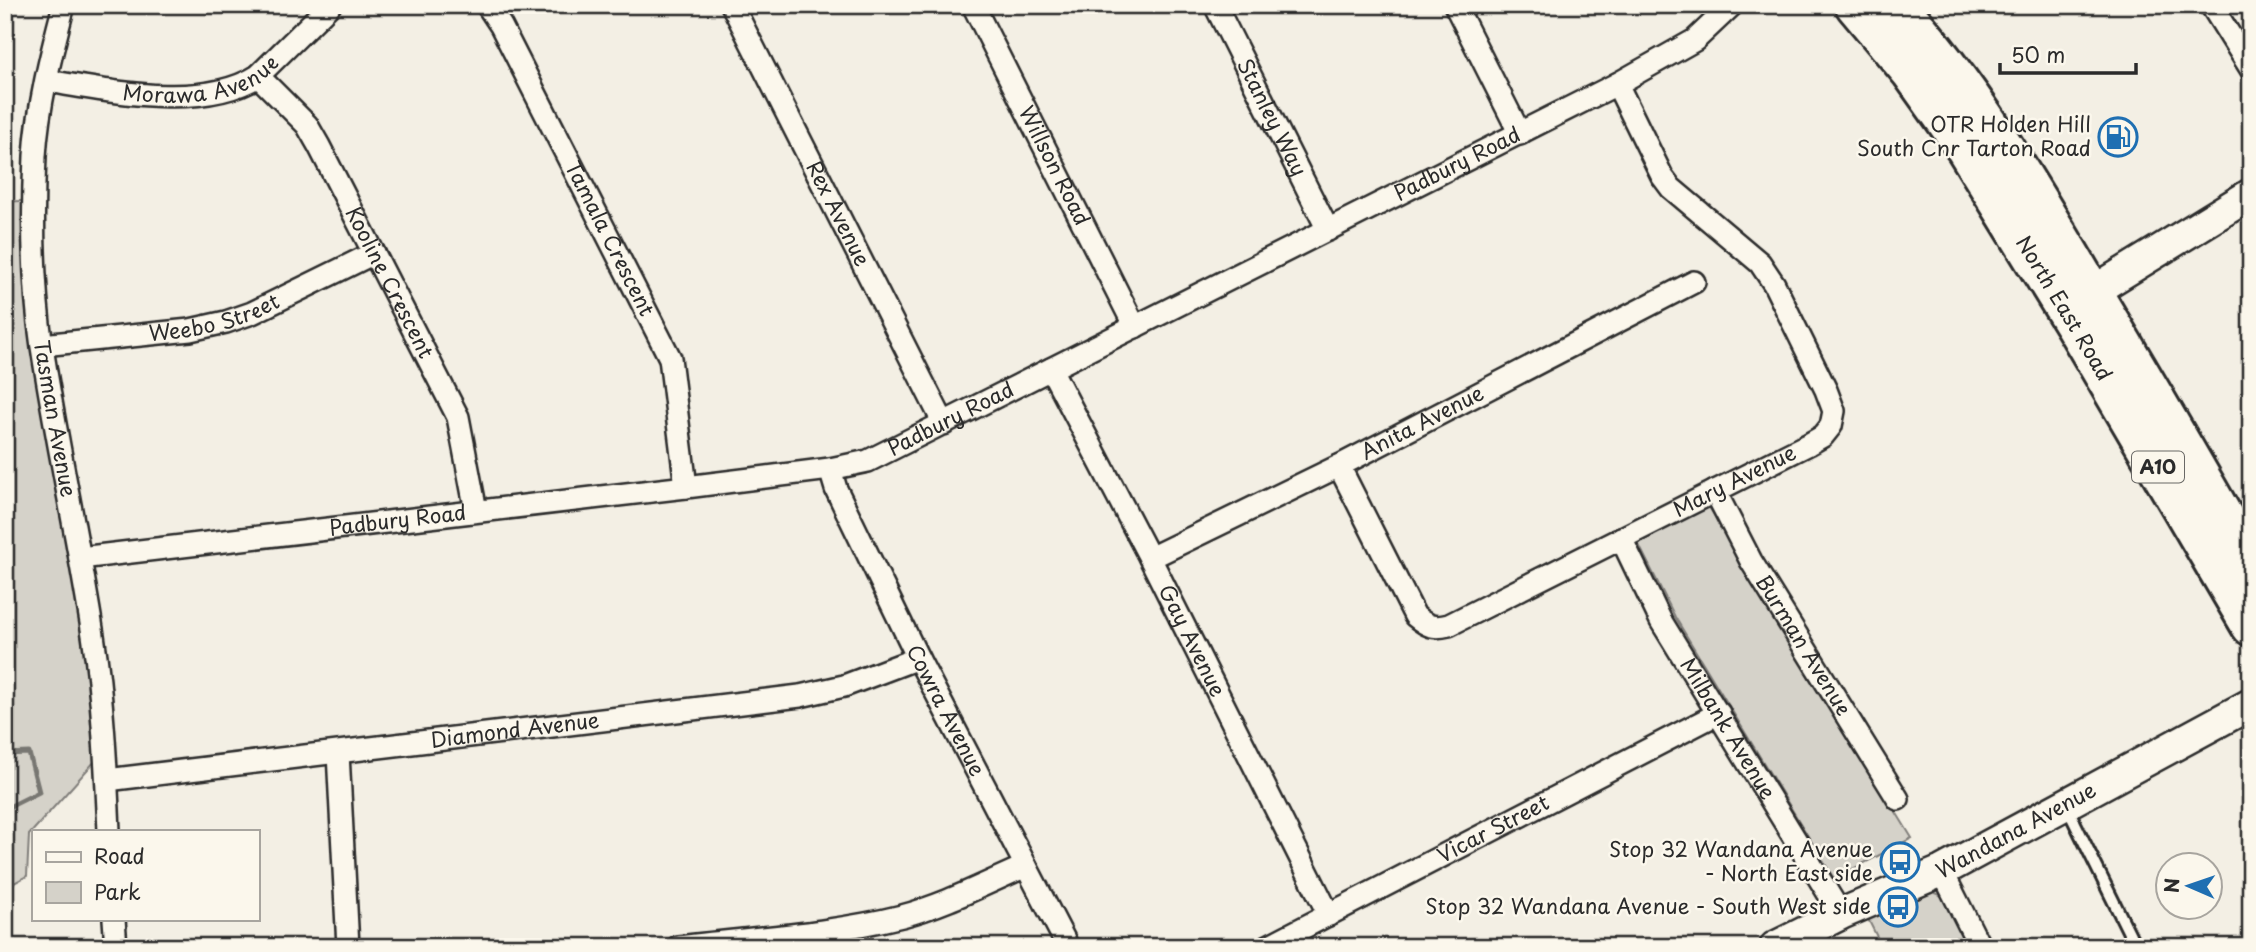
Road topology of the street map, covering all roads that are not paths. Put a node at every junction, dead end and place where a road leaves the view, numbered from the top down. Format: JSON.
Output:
{"nodes":[{"id":1,"x":64,"y":5,"type":"edge"},
{"id":2,"x":330,"y":5,"type":"edge"},
{"id":3,"x":487,"y":5,"type":"edge"},
{"id":4,"x":732,"y":5,"type":"edge"},
{"id":5,"x":973,"y":5,"type":"edge"},
{"id":6,"x":1215,"y":5,"type":"edge"},
{"id":7,"x":1455,"y":5,"type":"edge"},
{"id":8,"x":1732,"y":5,"type":"edge"},
{"id":9,"x":1855,"y":5,"type":"edge"},
{"id":10,"x":1896,"y":5,"type":"edge"},
{"id":11,"x":2211,"y":5,"type":"edge"},
{"id":12,"x":2251,"y":69,"type":"edge"},
{"id":13,"x":258,"y":76,"type":"junction"},
{"id":14,"x":47,"y":81,"type":"junction"},
{"id":15,"x":1617,"y":84,"type":"junction"},
{"id":16,"x":1520,"y":134,"type":"junction"},
{"id":17,"x":2251,"y":194,"type":"edge"},
{"id":18,"x":1328,"y":230,"type":"junction"},
{"id":19,"x":374,"y":253,"type":"junction"},
{"id":20,"x":1694,"y":282,"type":"dead end"},
{"id":21,"x":2078,"y":301,"type":"junction"},
{"id":22,"x":1135,"y":327,"type":"junction"},
{"id":23,"x":42,"y":345,"type":"junction"},
{"id":24,"x":1051,"y":369,"type":"junction"},
{"id":25,"x":944,"y":424,"type":"junction"},
{"id":26,"x":1339,"y":466,"type":"junction"},
{"id":27,"x":830,"y":469,"type":"junction"},
{"id":28,"x":686,"y":487,"type":"junction"},
{"id":29,"x":1715,"y":491,"type":"junction"},
{"id":30,"x":476,"y":511,"type":"junction"},
{"id":31,"x":1621,"y":538,"type":"junction"},
{"id":32,"x":80,"y":558,"type":"junction"},
{"id":33,"x":1150,"y":558,"type":"junction"},
{"id":34,"x":2251,"y":565,"type":"edge"},
{"id":35,"x":2251,"y":626,"type":"edge"},
{"id":36,"x":918,"y":658,"type":"junction"},
{"id":37,"x":2251,"y":704,"type":"edge"},
{"id":38,"x":1719,"y":713,"type":"junction"},
{"id":39,"x":338,"y":753,"type":"junction"},
{"id":40,"x":107,"y":780,"type":"junction"},
{"id":41,"x":1898,"y":799,"type":"dead end"},
{"id":42,"x":2066,"y":804,"type":"junction"},
{"id":43,"x":109,"y":830,"type":"edge"},
{"id":44,"x":1026,"y":866,"type":"junction"},
{"id":45,"x":1942,"y":871,"type":"junction"},
{"id":46,"x":1841,"y":914,"type":"junction"},
{"id":47,"x":1329,"y":915,"type":"junction"},
{"id":48,"x":114,"y":920,"type":"edge"},
{"id":49,"x":116,"y":947,"type":"edge"},
{"id":50,"x":348,"y":947,"type":"edge"},
{"id":51,"x":678,"y":947,"type":"edge"},
{"id":52,"x":1068,"y":947,"type":"edge"},
{"id":53,"x":1266,"y":947,"type":"edge"},
{"id":54,"x":1774,"y":947,"type":"edge"},
{"id":55,"x":1980,"y":947,"type":"edge"},
{"id":56,"x":2136,"y":947,"type":"edge"}],
"edges":[{"from":1,"to":14,"type":"street","name":"Tasman Avenue"},
{"from":2,"to":13,"type":"street","name":"Morawa Avenue"},
{"from":3,"to":28,"type":"street","name":"Tamala Crescent"},
{"from":4,"to":25,"type":"street","name":"Rex Avenue"},
{"from":5,"to":22,"type":"street","name":"Willson Road"},
{"from":6,"to":18,"type":"street","name":"Stanley Way"},
{"from":7,"to":16,"type":"street"},
{"from":8,"to":15,"type":"street","name":"Padbury Road"},
{"from":9,"to":21,"type":"highway","name":"North East Road","number":"A10"},
{"from":10,"to":21,"type":"highway","name":"North East Road","number":"A10"},
{"from":11,"to":12,"type":"street"},
{"from":13,"to":14,"type":"street","name":"Morawa Avenue"},
{"from":13,"to":19,"type":"street","name":"Kooline Crescent"},
{"from":14,"to":23,"type":"street","name":"Tasman Avenue"},
{"from":15,"to":16,"type":"street","name":"Padbury Road"},
{"from":15,"to":29,"type":"street","name":"Mary Avenue"},
{"from":16,"to":18,"type":"street","name":"Padbury Road"},
{"from":17,"to":21,"type":"street"},
{"from":18,"to":22,"type":"street","name":"Padbury Road"},
{"from":19,"to":23,"type":"street","name":"Weebo Street"},
{"from":19,"to":30,"type":"street","name":"Kooline Crescent"},
{"from":20,"to":26,"type":"street","name":"Anita Avenue"},
{"from":21,"to":34,"type":"highway","name":"North East Road","number":"A10"},
{"from":21,"to":35,"type":"highway","name":"North East Road","number":"A10"},
{"from":22,"to":24,"type":"street","name":"Padbury Road"},
{"from":23,"to":32,"type":"street","name":"Tasman Avenue"},
{"from":24,"to":25,"type":"street","name":"Padbury Road"},
{"from":24,"to":33,"type":"street","name":"Gay Avenue"},
{"from":25,"to":27,"type":"street","name":"Padbury Road"},
{"from":26,"to":31,"type":"street","name":"Mary Avenue"},
{"from":26,"to":33,"type":"street","name":"Anita Avenue"},
{"from":27,"to":28,"type":"street","name":"Padbury Road"},
{"from":27,"to":36,"type":"street","name":"Cowra Avenue"},
{"from":28,"to":30,"type":"street","name":"Padbury Road"},
{"from":29,"to":31,"type":"street","name":"Mary Avenue"},
{"from":29,"to":41,"type":"street","name":"Burman Avenue"},
{"from":30,"to":32,"type":"street","name":"Padbury Road"},
{"from":31,"to":38,"type":"street","name":"Milbank Avenue"},
{"from":32,"to":40,"type":"street","name":"Tasman Avenue"},
{"from":33,"to":47,"type":"street","name":"Gay Avenue"},
{"from":36,"to":39,"type":"street","name":"Diamond Avenue"},
{"from":36,"to":44,"type":"street","name":"Cowra Avenue"},
{"from":37,"to":42,"type":"street","name":"Wandana Avenue"},
{"from":38,"to":46,"type":"street","name":"Milbank Avenue"},
{"from":38,"to":47,"type":"street","name":"Vicar Street"},
{"from":39,"to":40,"type":"street","name":"Diamond Avenue"},
{"from":39,"to":50,"type":"street"},
{"from":40,"to":43,"type":"street","name":"Tasman Avenue"},
{"from":42,"to":45,"type":"street","name":"Wandana Avenue"},
{"from":42,"to":56,"type":"lane"},
{"from":44,"to":51,"type":"street"},
{"from":44,"to":52,"type":"street","name":"Cowra Avenue"},
{"from":45,"to":46,"type":"street","name":"Wandana Avenue"},
{"from":45,"to":55,"type":"street"},
{"from":46,"to":54,"type":"street","name":"Wandana Avenue"},
{"from":47,"to":53,"type":"street","name":"Vicar Street"},
{"from":48,"to":49,"type":"street"}]}
